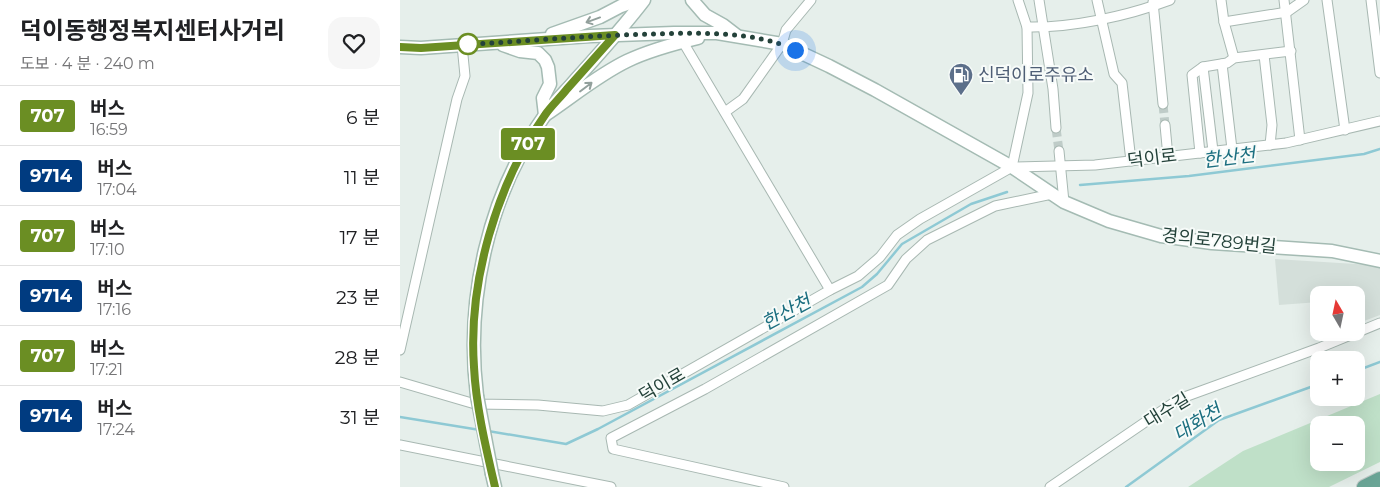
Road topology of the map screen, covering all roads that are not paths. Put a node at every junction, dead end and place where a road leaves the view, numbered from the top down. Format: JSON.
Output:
{"nodes":[{"id":1,"x":638,"y":0,"type":"edge"},
{"id":2,"x":644,"y":0,"type":"edge"},
{"id":3,"x":692,"y":0,"type":"edge"},
{"id":4,"x":811,"y":0,"type":"edge"},
{"id":5,"x":1018,"y":0,"type":"edge"},
{"id":6,"x":1039,"y":0,"type":"edge"},
{"id":7,"x":1097,"y":0,"type":"edge"},
{"id":8,"x":1170,"y":0,"type":"edge"},
{"id":9,"x":1221,"y":0,"type":"edge"},
{"id":10,"x":1284,"y":0,"type":"edge"},
{"id":11,"x":1304,"y":0,"type":"edge"},
{"id":12,"x":1328,"y":0,"type":"edge"},
{"id":13,"x":1371,"y":0,"type":"edge"},
{"id":14,"x":1153,"y":3,"type":"edge"},
{"id":15,"x":1287,"y":12,"type":"junction"},
{"id":16,"x":1100,"y":19,"type":"junction"},
{"id":17,"x":1224,"y":22,"type":"junction"},
{"id":18,"x":1027,"y":27,"type":"junction"},
{"id":19,"x":1042,"y":27,"type":"junction"},
{"id":20,"x":717,"y":33,"type":"junction"},
{"id":21,"x":615,"y":35,"type":"junction"},
{"id":22,"x":738,"y":36,"type":"junction"},
{"id":23,"x":534,"y":40,"type":"junction"},
{"id":24,"x":683,"y":42,"type":"junction"},
{"id":25,"x":494,"y":43,"type":"junction"},
{"id":26,"x":782,"y":44,"type":"junction"},
{"id":27,"x":462,"y":45,"type":"junction"},
{"id":28,"x":400,"y":47,"type":"edge"},
{"id":29,"x":1291,"y":52,"type":"junction"},
{"id":30,"x":1264,"y":55,"type":"junction"},
{"id":31,"x":1234,"y":58,"type":"junction"},
{"id":32,"x":1222,"y":64,"type":"junction"},
{"id":33,"x":1203,"y":67,"type":"junction"},
{"id":34,"x":1380,"y":73,"type":"edge"},
{"id":35,"x":1163,"y":104,"type":"tunnel mouth"},
{"id":36,"x":725,"y":112,"type":"junction"},
{"id":37,"x":545,"y":115,"type":"junction"},
{"id":38,"x":1380,"y":121,"type":"edge"},
{"id":39,"x":1165,"y":125,"type":"tunnel mouth"},
{"id":40,"x":1056,"y":128,"type":"tunnel mouth"},
{"id":41,"x":1346,"y":130,"type":"junction"},
{"id":42,"x":1300,"y":140,"type":"junction"},
{"id":43,"x":1270,"y":145,"type":"junction"},
{"id":44,"x":1232,"y":149,"type":"junction"},
{"id":45,"x":1059,"y":151,"type":"tunnel mouth"},
{"id":46,"x":1213,"y":152,"type":"junction"},
{"id":47,"x":1200,"y":153,"type":"junction"},
{"id":48,"x":1168,"y":156,"type":"junction"},
{"id":49,"x":1131,"y":161,"type":"junction"},
{"id":50,"x":1060,"y":166,"type":"junction"},
{"id":51,"x":1012,"y":167,"type":"junction"},
{"id":52,"x":1052,"y":194,"type":"junction"},
{"id":53,"x":1064,"y":202,"type":"junction"},
{"id":54,"x":1380,"y":262,"type":"edge"},
{"id":55,"x":830,"y":290,"type":"junction"},
{"id":56,"x":1380,"y":323,"type":"edge"},
{"id":57,"x":400,"y":350,"type":"edge"},
{"id":58,"x":400,"y":382,"type":"edge"},
{"id":59,"x":476,"y":400,"type":"junction"},
{"id":60,"x":400,"y":444,"type":"edge"},
{"id":61,"x":1380,"y":479,"type":"edge"},
{"id":62,"x":494,"y":481,"type":"edge"},
{"id":63,"x":611,"y":487,"type":"edge"},
{"id":64,"x":784,"y":487,"type":"edge"},
{"id":65,"x":1050,"y":487,"type":"edge"},
{"id":66,"x":1364,"y":487,"type":"edge"}],
"edges":[{"from":1,"to":23,"type":"main road","one_way":true},
{"from":2,"to":21,"type":"main road"},
{"from":3,"to":22,"type":"main road"},
{"from":4,"to":26,"type":"street"},
{"from":5,"to":18,"type":"street"},
{"from":6,"to":19,"type":"street"},
{"from":7,"to":16,"type":"street"},
{"from":8,"to":14,"type":"street"},
{"from":9,"to":17,"type":"street"},
{"from":10,"to":15,"type":"street"},
{"from":11,"to":15,"type":"street"},
{"from":12,"to":41,"type":"street"},
{"from":13,"to":34,"type":"street"},
{"from":14,"to":16,"type":"street"},
{"from":14,"to":35,"type":"street"},
{"from":15,"to":17,"type":"street"},
{"from":15,"to":29,"type":"street"},
{"from":16,"to":19,"type":"street"},
{"from":16,"to":49,"type":"street"},
{"from":17,"to":31,"type":"street"},
{"from":18,"to":19,"type":"street"},
{"from":18,"to":51,"type":"street"},
{"from":19,"to":40,"type":"street"},
{"from":20,"to":21,"type":"main road"},
{"from":20,"to":22,"type":"main road"},
{"from":20,"to":24,"type":"main road"},
{"from":21,"to":23,"type":"main road"},
{"from":21,"to":37,"type":"main road"},
{"from":22,"to":26,"type":"main road"},
{"from":23,"to":25,"type":"main road"},
{"from":24,"to":36,"type":"street"},
{"from":37,"to":24,"type":"main road","one_way":true},
{"from":25,"to":27,"type":"main road"},
{"from":25,"to":37,"type":"main road"},
{"from":26,"to":36,"type":"street"},
{"from":26,"to":51,"type":"main road"},
{"from":27,"to":28,"type":"main road"},
{"from":27,"to":57,"type":"street"},
{"from":29,"to":30,"type":"street"},
{"from":29,"to":42,"type":"street"},
{"from":30,"to":31,"type":"street"},
{"from":30,"to":43,"type":"street"},
{"from":31,"to":32,"type":"street"},
{"from":32,"to":33,"type":"street"},
{"from":32,"to":44,"type":"street"},
{"from":33,"to":46,"type":"street"},
{"from":33,"to":47,"type":"street"},
{"from":36,"to":55,"type":"street"},
{"from":37,"to":59,"type":"main road"},
{"from":38,"to":41,"type":"street","name":"덕이로"},
{"from":39,"to":48,"type":"street"},
{"from":41,"to":42,"type":"street","name":"덕이로"},
{"from":42,"to":43,"type":"street","name":"덕이로"},
{"from":43,"to":44,"type":"street","name":"덕이로"},
{"from":44,"to":46,"type":"street","name":"덕이로"},
{"from":45,"to":50,"type":"street"},
{"from":46,"to":47,"type":"street","name":"덕이로"},
{"from":47,"to":48,"type":"street","name":"덕이로"},
{"from":48,"to":49,"type":"street","name":"덕이로"},
{"from":49,"to":50,"type":"street","name":"덕이로"},
{"from":50,"to":51,"type":"street","name":"덕이로"},
{"from":50,"to":53,"type":"street"},
{"from":51,"to":52,"type":"main road","name":"경의로789번길"},
{"from":51,"to":55,"type":"street","name":"덕이로"},
{"from":52,"to":53,"type":"main road","name":"경의로789번길"},
{"from":52,"to":64,"type":"street"},
{"from":53,"to":54,"type":"main road","name":"경의로789번길"},
{"from":55,"to":59,"type":"street","name":"덕이로"},
{"from":56,"to":65,"type":"street","name":"대수길"},
{"from":58,"to":59,"type":"street","name":"덕이로"},
{"from":59,"to":62,"type":"main road","bridge":true},
{"from":60,"to":63,"type":"street"},
{"from":61,"to":66,"type":"main road"}]}
